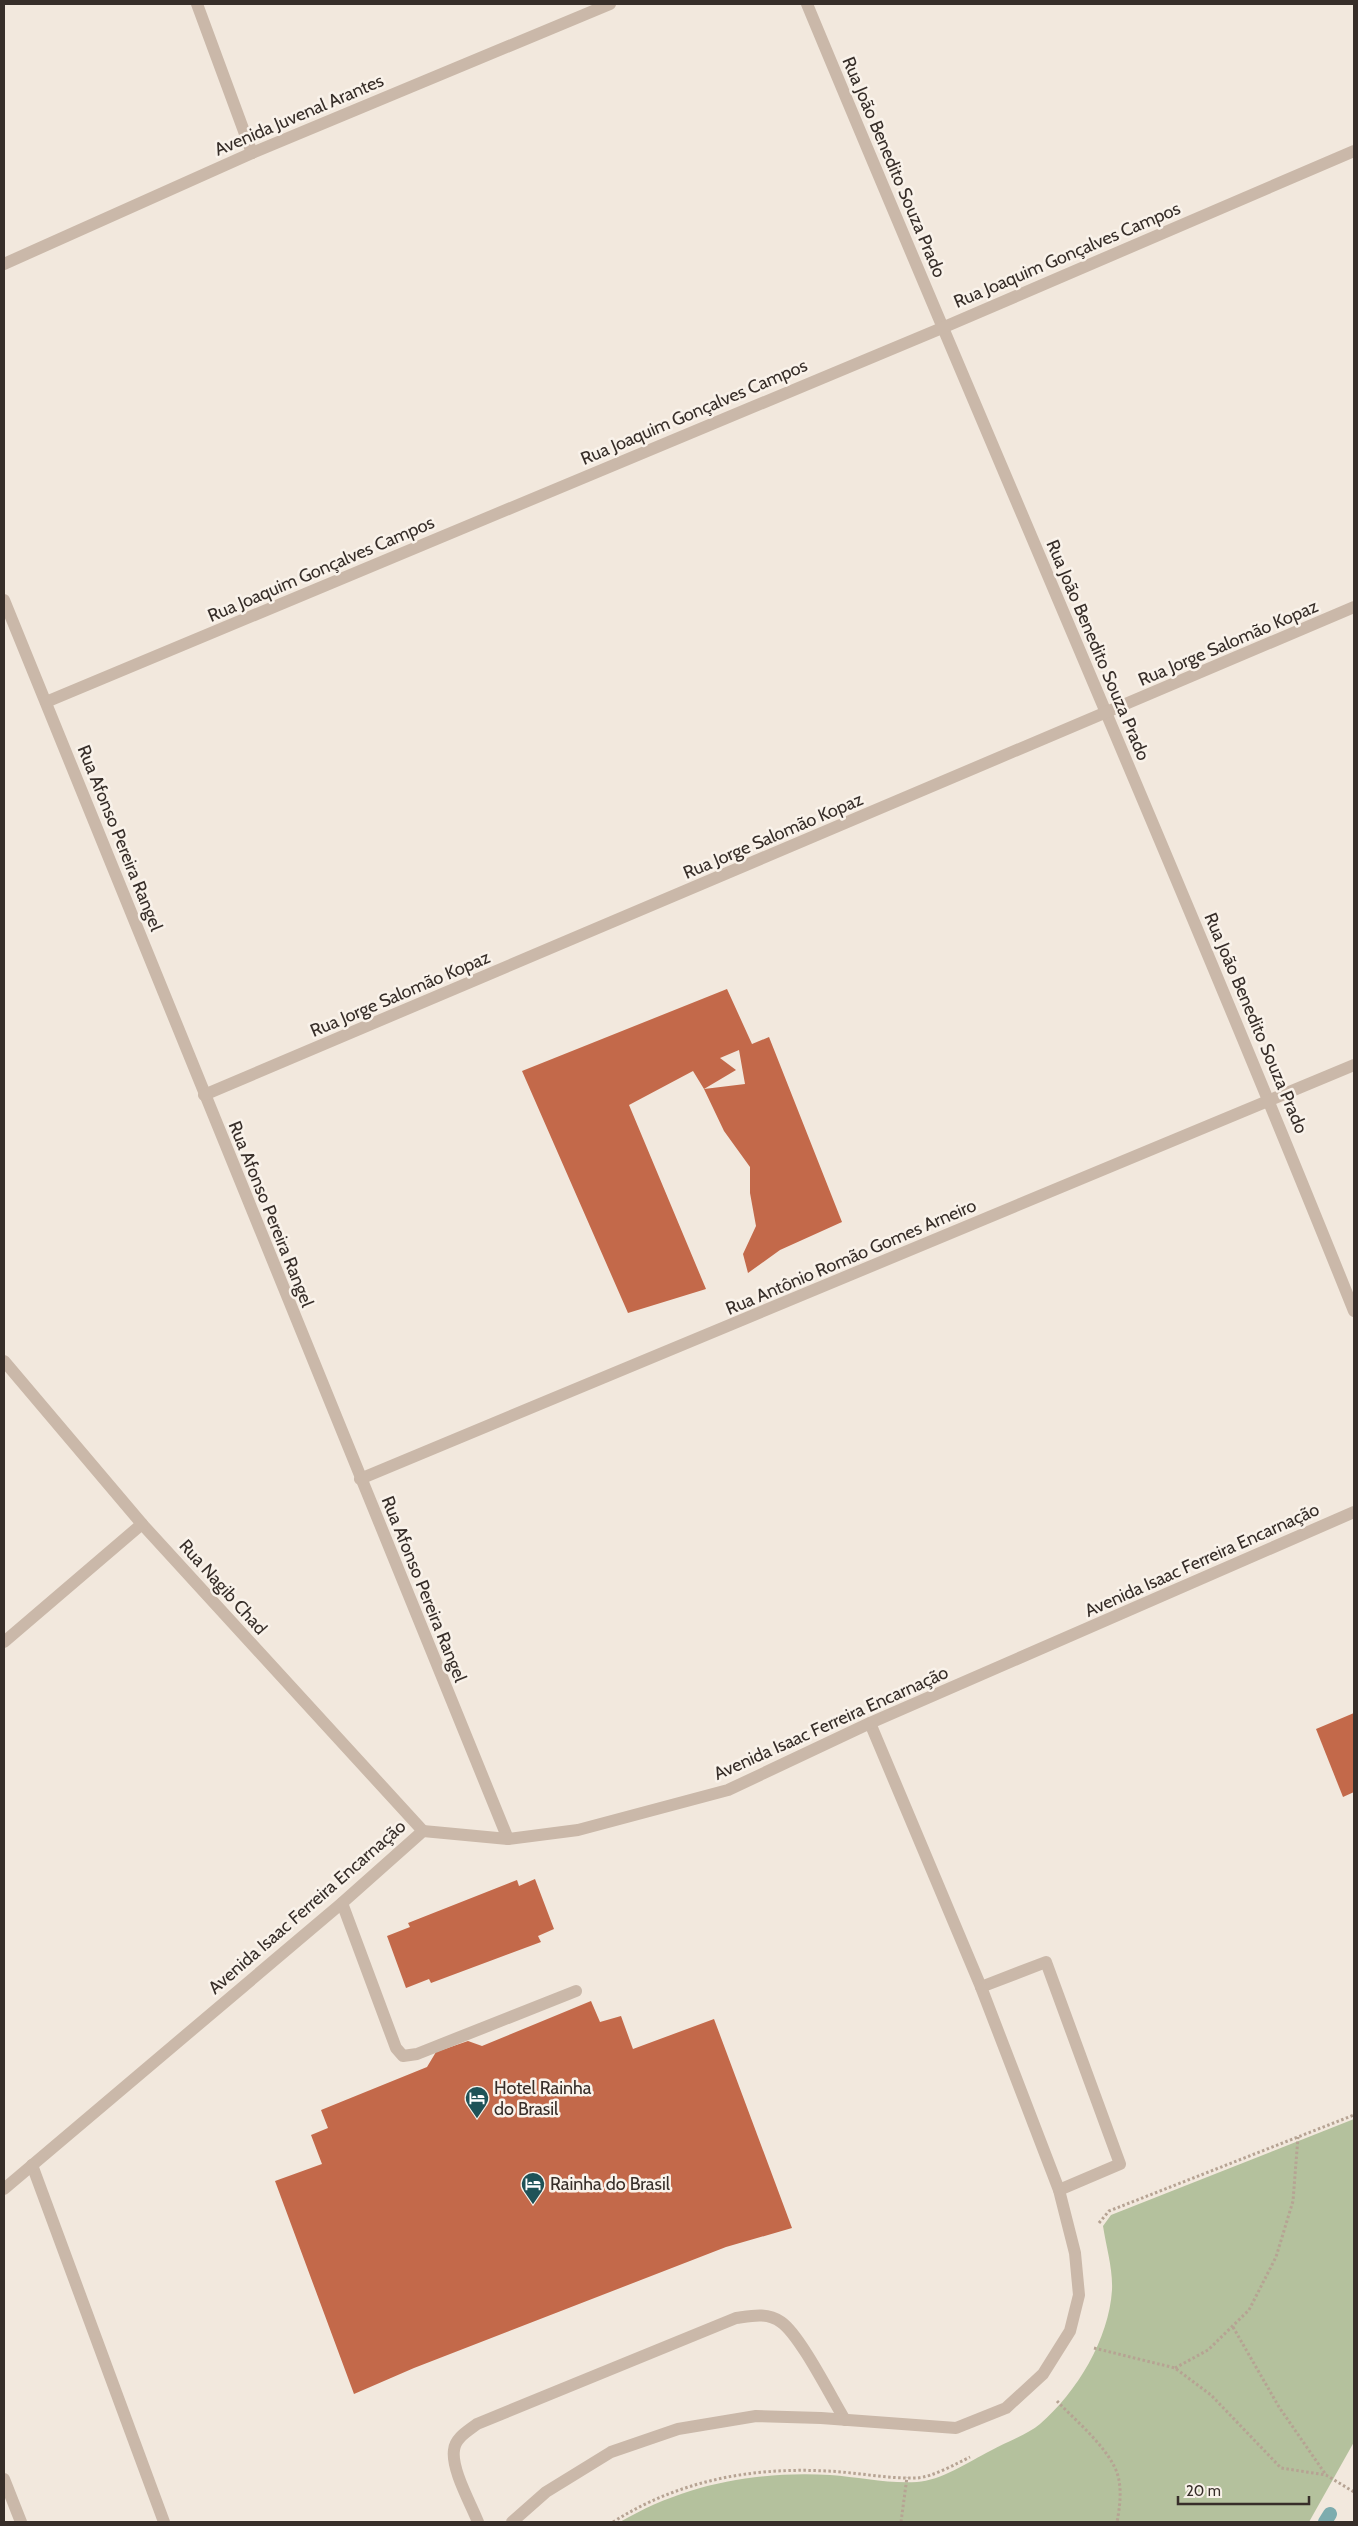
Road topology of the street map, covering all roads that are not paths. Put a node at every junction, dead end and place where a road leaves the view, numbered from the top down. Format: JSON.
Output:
{"nodes":[{"id":1,"x":197,"y":4,"type":"edge"},
{"id":2,"x":610,"y":4,"type":"edge"},
{"id":3,"x":807,"y":4,"type":"edge"},
{"id":4,"x":1354,"y":151,"type":"edge"},
{"id":5,"x":252,"y":153,"type":"junction"},
{"id":6,"x":4,"y":264,"type":"edge"},
{"id":7,"x":942,"y":328,"type":"junction"},
{"id":8,"x":4,"y":600,"type":"edge"},
{"id":9,"x":1354,"y":607,"type":"edge"},
{"id":10,"x":46,"y":702,"type":"junction"},
{"id":11,"x":1106,"y":714,"type":"junction"},
{"id":12,"x":1354,"y":1066,"type":"edge"},
{"id":13,"x":204,"y":1095,"type":"junction"},
{"id":14,"x":1270,"y":1102,"type":"junction"},
{"id":15,"x":1354,"y":1311,"type":"edge"},
{"id":16,"x":4,"y":1361,"type":"edge"},
{"id":17,"x":360,"y":1479,"type":"junction"},
{"id":18,"x":1354,"y":1512,"type":"edge"},
{"id":19,"x":142,"y":1524,"type":"junction"},
{"id":20,"x":4,"y":1642,"type":"edge"},
{"id":21,"x":870,"y":1723,"type":"junction"},
{"id":22,"x":423,"y":1831,"type":"junction"},
{"id":23,"x":508,"y":1839,"type":"junction"},
{"id":24,"x":342,"y":1903,"type":"junction"},
{"id":25,"x":981,"y":1987,"type":"junction"},
{"id":26,"x":576,"y":1991,"type":"dead end"},
{"id":27,"x":32,"y":2165,"type":"junction"},
{"id":28,"x":4,"y":2189,"type":"edge"},
{"id":29,"x":1060,"y":2190,"type":"junction"},
{"id":30,"x":845,"y":2420,"type":"junction"},
{"id":31,"x":4,"y":2478,"type":"edge"},
{"id":32,"x":21,"y":2522,"type":"edge"},
{"id":33,"x":164,"y":2522,"type":"edge"},
{"id":34,"x":478,"y":2522,"type":"edge"},
{"id":35,"x":512,"y":2522,"type":"edge"}],
"edges":[{"from":1,"to":5,"type":"street"},
{"from":2,"to":5,"type":"street","name":"Avenida Juvenal Arantes"},
{"from":3,"to":7,"type":"street","name":"Rua João Benedito Souza Prado"},
{"from":4,"to":7,"type":"street","name":"Rua Joaquim Gonçalves Campos"},
{"from":5,"to":6,"type":"street","name":"Avenida Juvenal Arantes"},
{"from":7,"to":10,"type":"street","name":"Rua Joaquim Gonçalves Campos"},
{"from":7,"to":11,"type":"street","name":"Rua João Benedito Souza Prado"},
{"from":8,"to":10,"type":"street","name":"Rua Afonso Pereira Rangel"},
{"from":9,"to":11,"type":"street","name":"Rua Jorge Salomão Kopaz"},
{"from":10,"to":13,"type":"street","name":"Rua Afonso Pereira Rangel"},
{"from":11,"to":13,"type":"street","name":"Rua Jorge Salomão Kopaz"},
{"from":11,"to":14,"type":"street","name":"Rua João Benedito Souza Prado"},
{"from":12,"to":14,"type":"street","name":"Rua Antônio Romão Gomes Arneiro"},
{"from":13,"to":17,"type":"street","name":"Rua Afonso Pereira Rangel"},
{"from":14,"to":15,"type":"street","name":"Rua João Benedito Souza Prado"},
{"from":14,"to":17,"type":"street","name":"Rua Antônio Romão Gomes Arneiro"},
{"from":16,"to":19,"type":"street","name":"Rua Nagib Chad"},
{"from":17,"to":23,"type":"street","name":"Rua Afonso Pereira Rangel"},
{"from":18,"to":21,"type":"street","name":"Avenida Isaac Ferreira Encarnação"},
{"from":19,"to":20,"type":"street"},
{"from":19,"to":22,"type":"street","name":"Rua Nagib Chad"},
{"from":21,"to":23,"type":"street","name":"Avenida Isaac Ferreira Encarnação"},
{"from":21,"to":25,"type":"street"},
{"from":22,"to":23,"type":"street","name":"Avenida Isaac Ferreira Encarnação"},
{"from":22,"to":24,"type":"street","name":"Avenida Isaac Ferreira Encarnação"},
{"from":24,"to":26,"type":"street"},
{"from":24,"to":27,"type":"street","name":"Avenida Isaac Ferreira Encarnação"},
{"from":25,"to":29,"type":"street"},
{"from":25,"to":29,"type":"street"},
{"from":27,"to":28,"type":"street","name":"Avenida Isaac Ferreira Encarnação"},
{"from":27,"to":33,"type":"street"},
{"from":29,"to":30,"type":"street"},
{"from":30,"to":34,"type":"street"},
{"from":30,"to":35,"type":"street"},
{"from":31,"to":32,"type":"street"}]}
